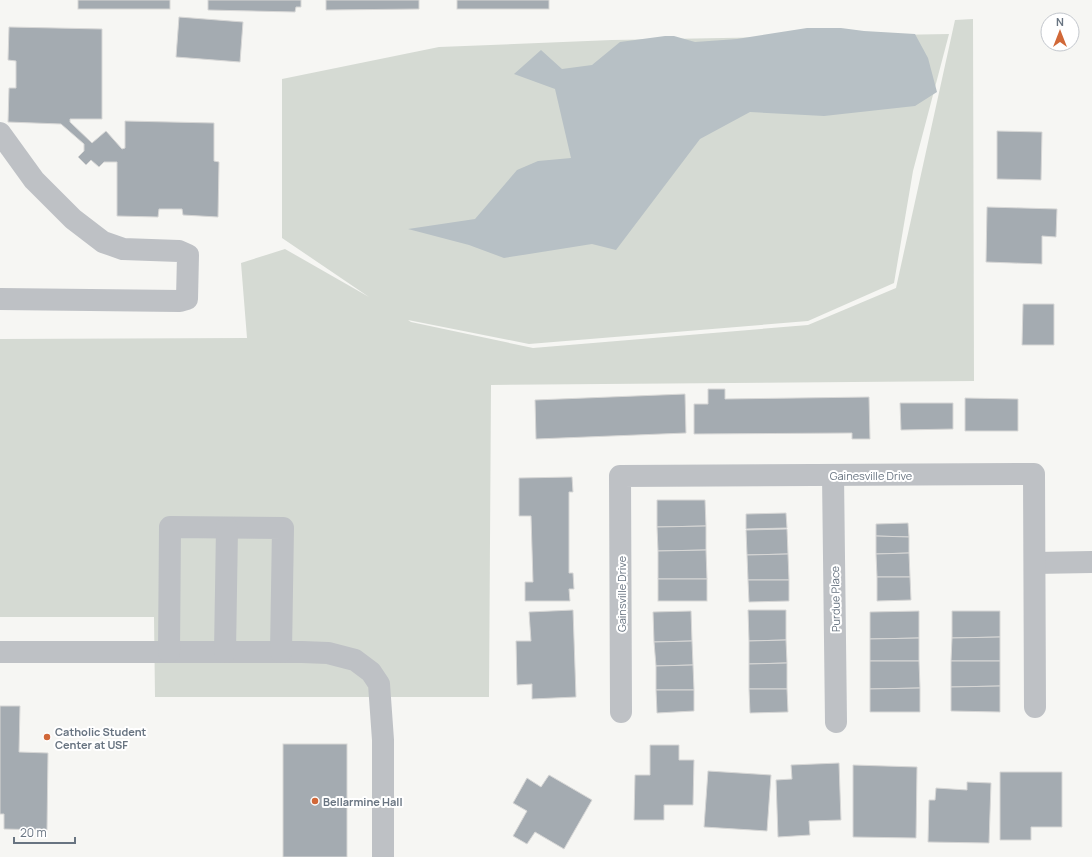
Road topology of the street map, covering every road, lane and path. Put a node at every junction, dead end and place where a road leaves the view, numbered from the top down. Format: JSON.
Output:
{"nodes":[{"id":1,"x":0,"y":133,"type":"edge"},
{"id":2,"x":0,"y":299,"type":"edge"},
{"id":3,"x":833,"y":475,"type":"junction"},
{"id":4,"x":620,"y":476,"type":"joint"},
{"id":5,"x":227,"y":528,"type":"junction"},
{"id":6,"x":1092,"y":562,"type":"edge"},
{"id":7,"x":1035,"y":563,"type":"junction"},
{"id":8,"x":0,"y":652,"type":"edge"},
{"id":9,"x":169,"y":652,"type":"junction"},
{"id":10,"x":225,"y":652,"type":"junction"},
{"id":11,"x":281,"y":652,"type":"junction"},
{"id":12,"x":1035,"y":706,"type":"dead end"},
{"id":13,"x":621,"y":712,"type":"dead end"},
{"id":14,"x":836,"y":722,"type":"dead end"},
{"id":15,"x":383,"y":857,"type":"edge"}],
"edges":[{"from":1,"to":2,"type":"street"},
{"from":3,"to":4,"type":"street","name":"Gainesville Drive"},
{"from":3,"to":7,"type":"street","name":"Gainesville Drive"},
{"from":3,"to":14,"type":"street","name":"Purdue Place"},
{"from":4,"to":13,"type":"street","name":"Gainsville Drive"},
{"from":5,"to":9,"type":"street"},
{"from":5,"to":10,"type":"street"},
{"from":5,"to":11,"type":"street"},
{"from":6,"to":7,"type":"street"},
{"from":7,"to":12,"type":"street","name":"Gainesville Drive"},
{"from":8,"to":9,"type":"street"},
{"from":9,"to":10,"type":"street"},
{"from":10,"to":11,"type":"street"},
{"from":11,"to":15,"type":"street"}]}
